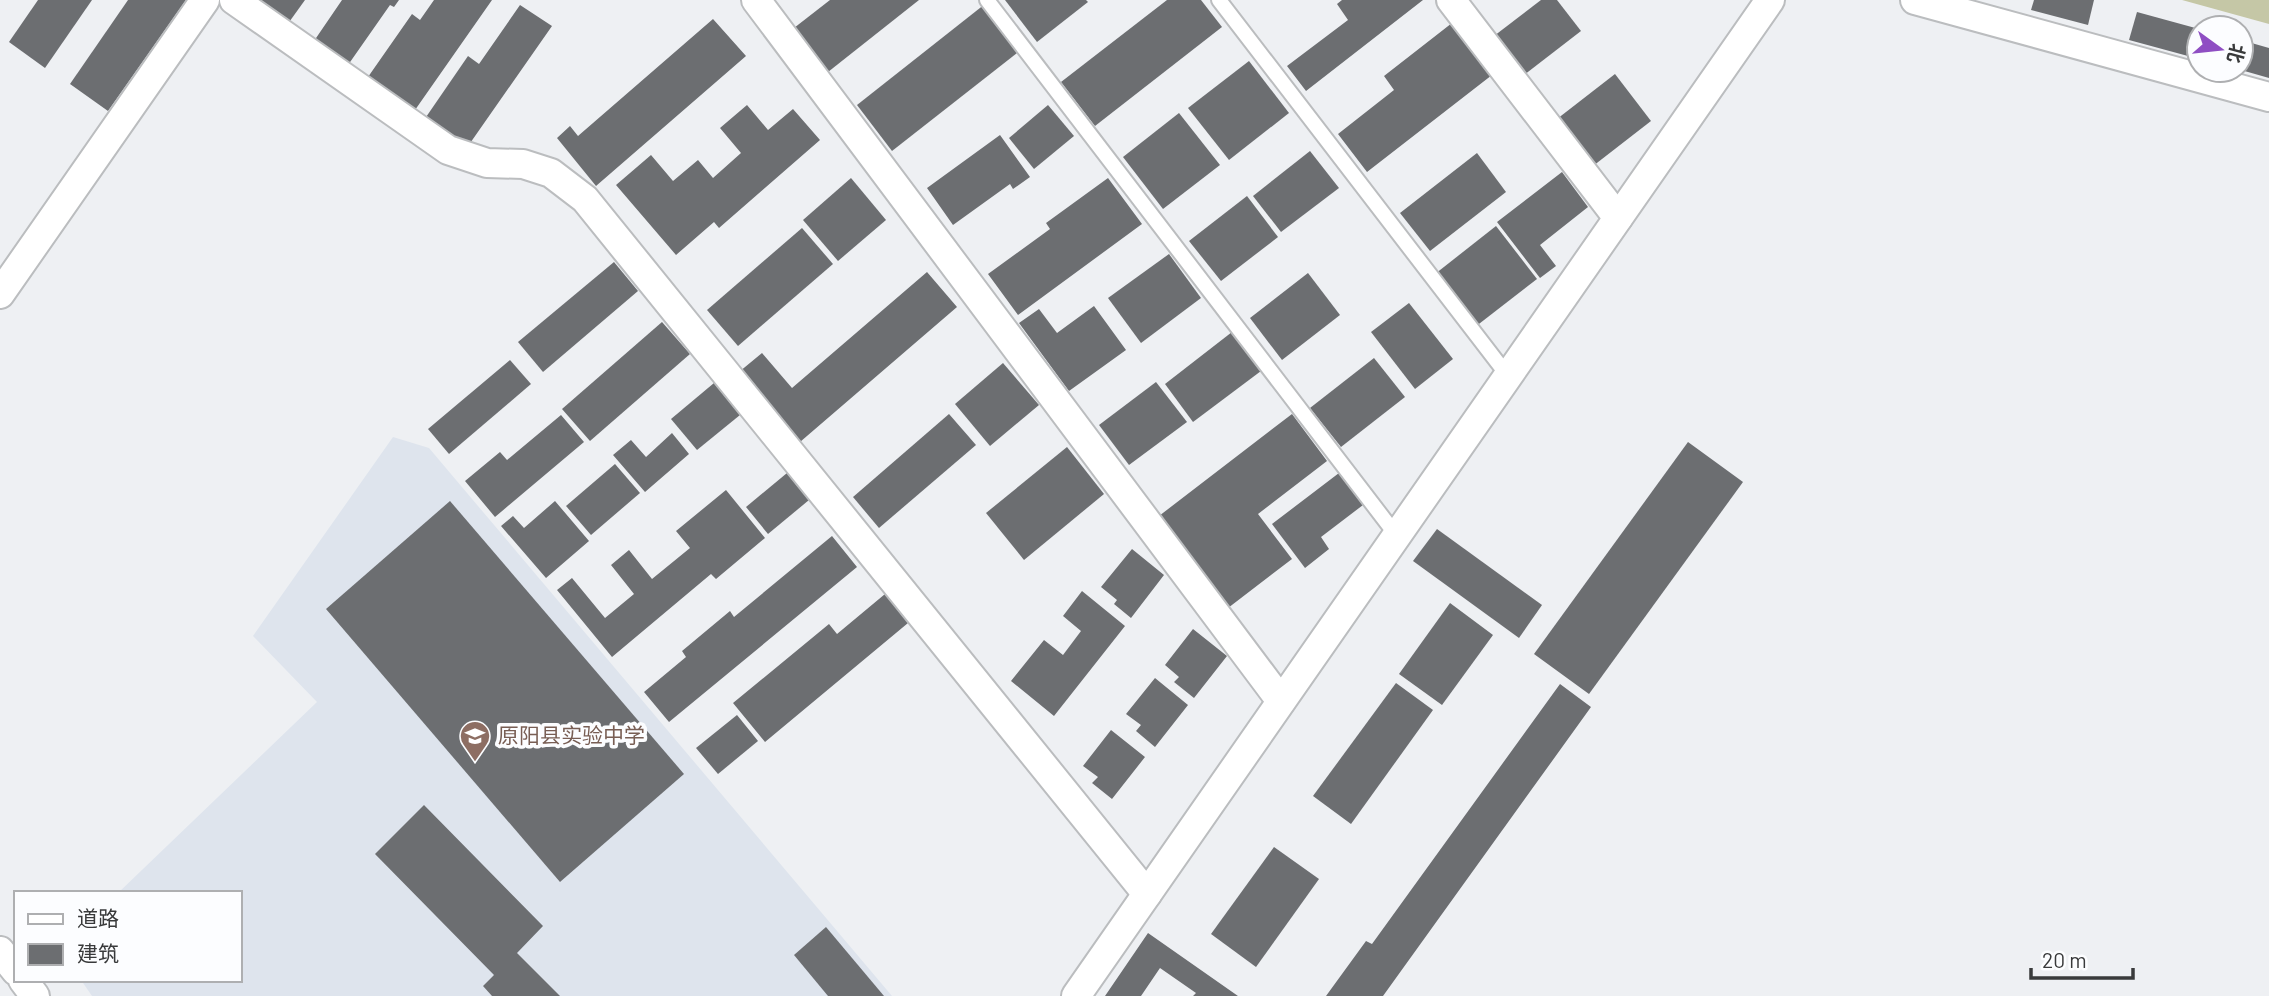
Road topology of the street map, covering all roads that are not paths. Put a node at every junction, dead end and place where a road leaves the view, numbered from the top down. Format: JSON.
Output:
{"nodes":[{"id":1,"x":205,"y":0,"type":"edge"},
{"id":2,"x":234,"y":0,"type":"edge"},
{"id":3,"x":756,"y":0,"type":"edge"},
{"id":4,"x":987,"y":0,"type":"edge"},
{"id":5,"x":1219,"y":0,"type":"edge"},
{"id":6,"x":1451,"y":0,"type":"edge"},
{"id":7,"x":1770,"y":0,"type":"edge"},
{"id":8,"x":1915,"y":0,"type":"edge"},
{"id":9,"x":2269,"y":97,"type":"edge"},
{"id":10,"x":1618,"y":218,"type":"junction"},
{"id":11,"x":0,"y":294,"type":"edge"},
{"id":12,"x":1508,"y":376,"type":"junction"},
{"id":13,"x":1397,"y":536,"type":"junction"},
{"id":14,"x":1281,"y":701,"type":"junction"},
{"id":15,"x":1147,"y":894,"type":"junction"},
{"id":16,"x":0,"y":951,"type":"edge"},
{"id":17,"x":14,"y":968,"type":"edge"},
{"id":18,"x":1076,"y":996,"type":"edge"}],
"edges":[{"from":1,"to":11,"type":"street"},
{"from":2,"to":15,"type":"street"},
{"from":3,"to":14,"type":"street"},
{"from":4,"to":13,"type":"lane"},
{"from":5,"to":12,"type":"lane"},
{"from":6,"to":10,"type":"street"},
{"from":7,"to":10,"type":"street"},
{"from":8,"to":9,"type":"street"},
{"from":10,"to":12,"type":"street"},
{"from":12,"to":13,"type":"street"},
{"from":13,"to":14,"type":"street"},
{"from":14,"to":15,"type":"street"},
{"from":15,"to":18,"type":"street"},
{"from":16,"to":17,"type":"street"}]}
